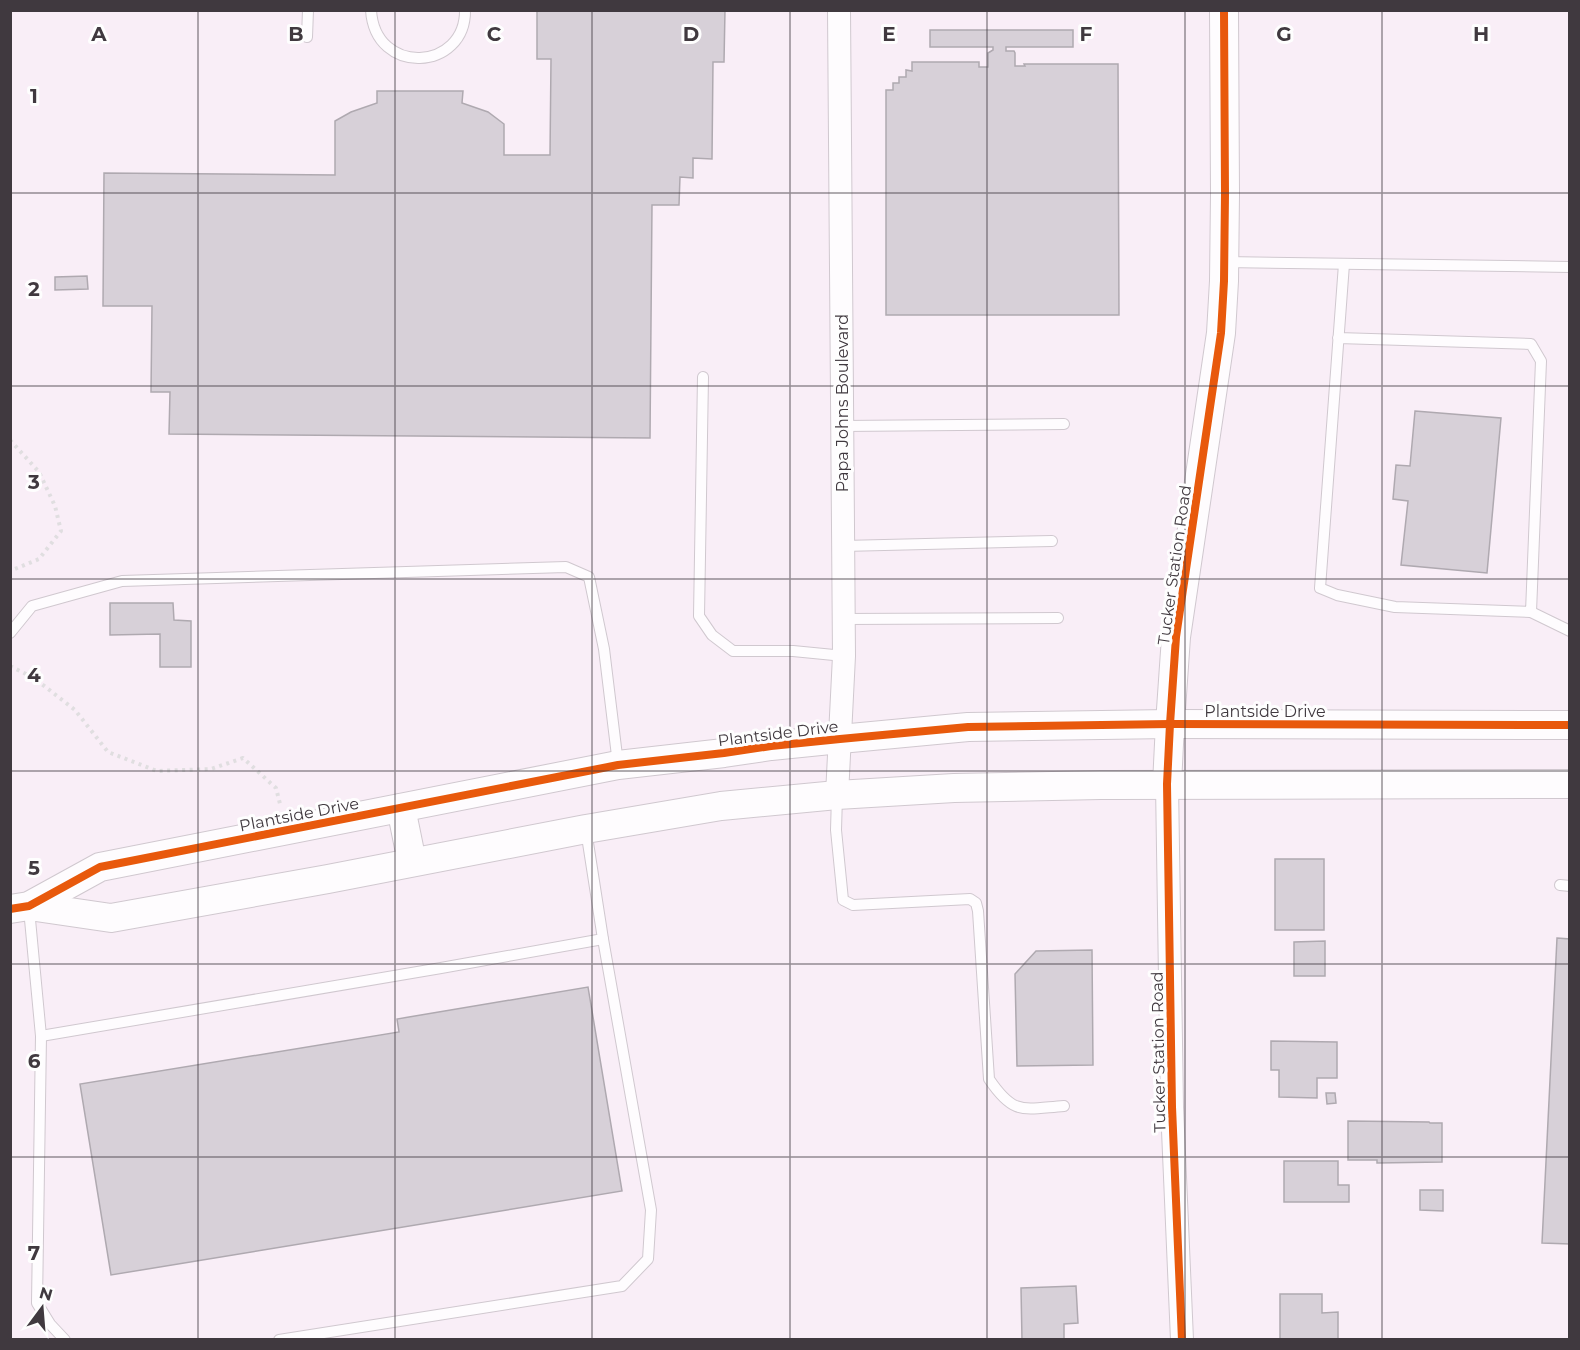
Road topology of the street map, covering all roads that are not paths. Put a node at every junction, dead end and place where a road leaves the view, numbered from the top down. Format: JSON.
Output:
{"nodes":[{"id":1,"x":308,"y":10,"type":"edge"},
{"id":2,"x":370,"y":10,"type":"edge"},
{"id":3,"x":465,"y":10,"type":"edge"},
{"id":4,"x":839,"y":10,"type":"edge"},
{"id":5,"x":1224,"y":10,"type":"edge"},
{"id":6,"x":308,"y":37,"type":"dead end"},
{"id":7,"x":1225,"y":262,"type":"junction"},
{"id":8,"x":1344,"y":264,"type":"junction"},
{"id":9,"x":1569,"y":267,"type":"edge"},
{"id":10,"x":1338,"y":338,"type":"junction"},
{"id":11,"x":703,"y":376,"type":"dead end"},
{"id":12,"x":1064,"y":424,"type":"dead end"},
{"id":13,"x":842,"y":426,"type":"junction"},
{"id":14,"x":1052,"y":541,"type":"dead end"},
{"id":15,"x":843,"y":546,"type":"junction"},
{"id":16,"x":1531,"y":612,"type":"junction"},
{"id":17,"x":1058,"y":618,"type":"dead end"},
{"id":18,"x":843,"y":619,"type":"junction"},
{"id":19,"x":1569,"y":631,"type":"edge"},
{"id":20,"x":10,"y":633,"type":"edge"},
{"id":21,"x":844,"y":656,"type":"junction"},
{"id":22,"x":1170,"y":724,"type":"junction"},
{"id":23,"x":1569,"y":724,"type":"edge"},
{"id":24,"x":840,"y":739,"type":"junction"},
{"id":25,"x":618,"y":765,"type":"junction"},
{"id":26,"x":1167,"y":784,"type":"junction"},
{"id":27,"x":1569,"y":784,"type":"edge"},
{"id":28,"x":837,"y":795,"type":"junction"},
{"id":29,"x":401,"y":808,"type":"junction"},
{"id":30,"x":586,"y":829,"type":"junction"},
{"id":31,"x":412,"y":862,"type":"junction"},
{"id":32,"x":20,"y":907,"type":"edge"},
{"id":33,"x":603,"y":939,"type":"junction"},
{"id":34,"x":41,"y":1036,"type":"junction"},
{"id":35,"x":1064,"y":1106,"type":"dead end"},
{"id":36,"x":65,"y":1340,"type":"edge"},
{"id":37,"x":279,"y":1340,"type":"edge"},
{"id":38,"x":1182,"y":1340,"type":"edge"}],
"edges":[{"from":1,"to":6,"type":"lane"},
{"from":2,"to":3,"type":"lane"},
{"from":4,"to":13,"type":"street","name":"Papa Johns Boulevard"},
{"from":5,"to":7,"type":"street","name":"Tucker Station Road"},
{"from":7,"to":8,"type":"lane"},
{"from":7,"to":22,"type":"street","name":"Tucker Station Road"},
{"from":8,"to":9,"type":"lane"},
{"from":8,"to":10,"type":"lane"},
{"from":10,"to":16,"type":"lane"},
{"from":10,"to":16,"type":"lane"},
{"from":11,"to":21,"type":"lane"},
{"from":12,"to":13,"type":"lane"},
{"from":13,"to":15,"type":"street","name":"Papa Johns Boulevard"},
{"from":14,"to":15,"type":"lane"},
{"from":15,"to":18,"type":"street","name":"Papa Johns Boulevard"},
{"from":16,"to":19,"type":"lane"},
{"from":17,"to":18,"type":"lane"},
{"from":18,"to":21,"type":"street","name":"Papa Johns Boulevard"},
{"from":20,"to":25,"type":"lane"},
{"from":21,"to":24,"type":"street","name":"Papa Johns Boulevard"},
{"from":22,"to":23,"type":"street","name":"Plantside Drive"},
{"from":22,"to":24,"type":"street","name":"Plantside Drive"},
{"from":22,"to":26,"type":"street","name":"Tucker Station Road"},
{"from":24,"to":25,"type":"street","name":"Plantside Drive"},
{"from":24,"to":28,"type":"street","name":"Papa Johns Boulevard"},
{"from":25,"to":29,"type":"street","name":"Plantside Drive"},
{"from":26,"to":27,"type":"street"},
{"from":26,"to":28,"type":"street"},
{"from":26,"to":38,"type":"street","name":"Tucker Station Road"},
{"from":28,"to":30,"type":"street"},
{"from":28,"to":35,"type":"lane"},
{"from":29,"to":31,"type":"street"},
{"from":29,"to":32,"type":"street","name":"Plantside Drive"},
{"from":30,"to":31,"type":"street"},
{"from":30,"to":33,"type":"lane"},
{"from":31,"to":32,"type":"street"},
{"from":32,"to":34,"type":"lane"},
{"from":33,"to":34,"type":"lane"},
{"from":33,"to":37,"type":"lane"},
{"from":34,"to":36,"type":"lane"}]}
